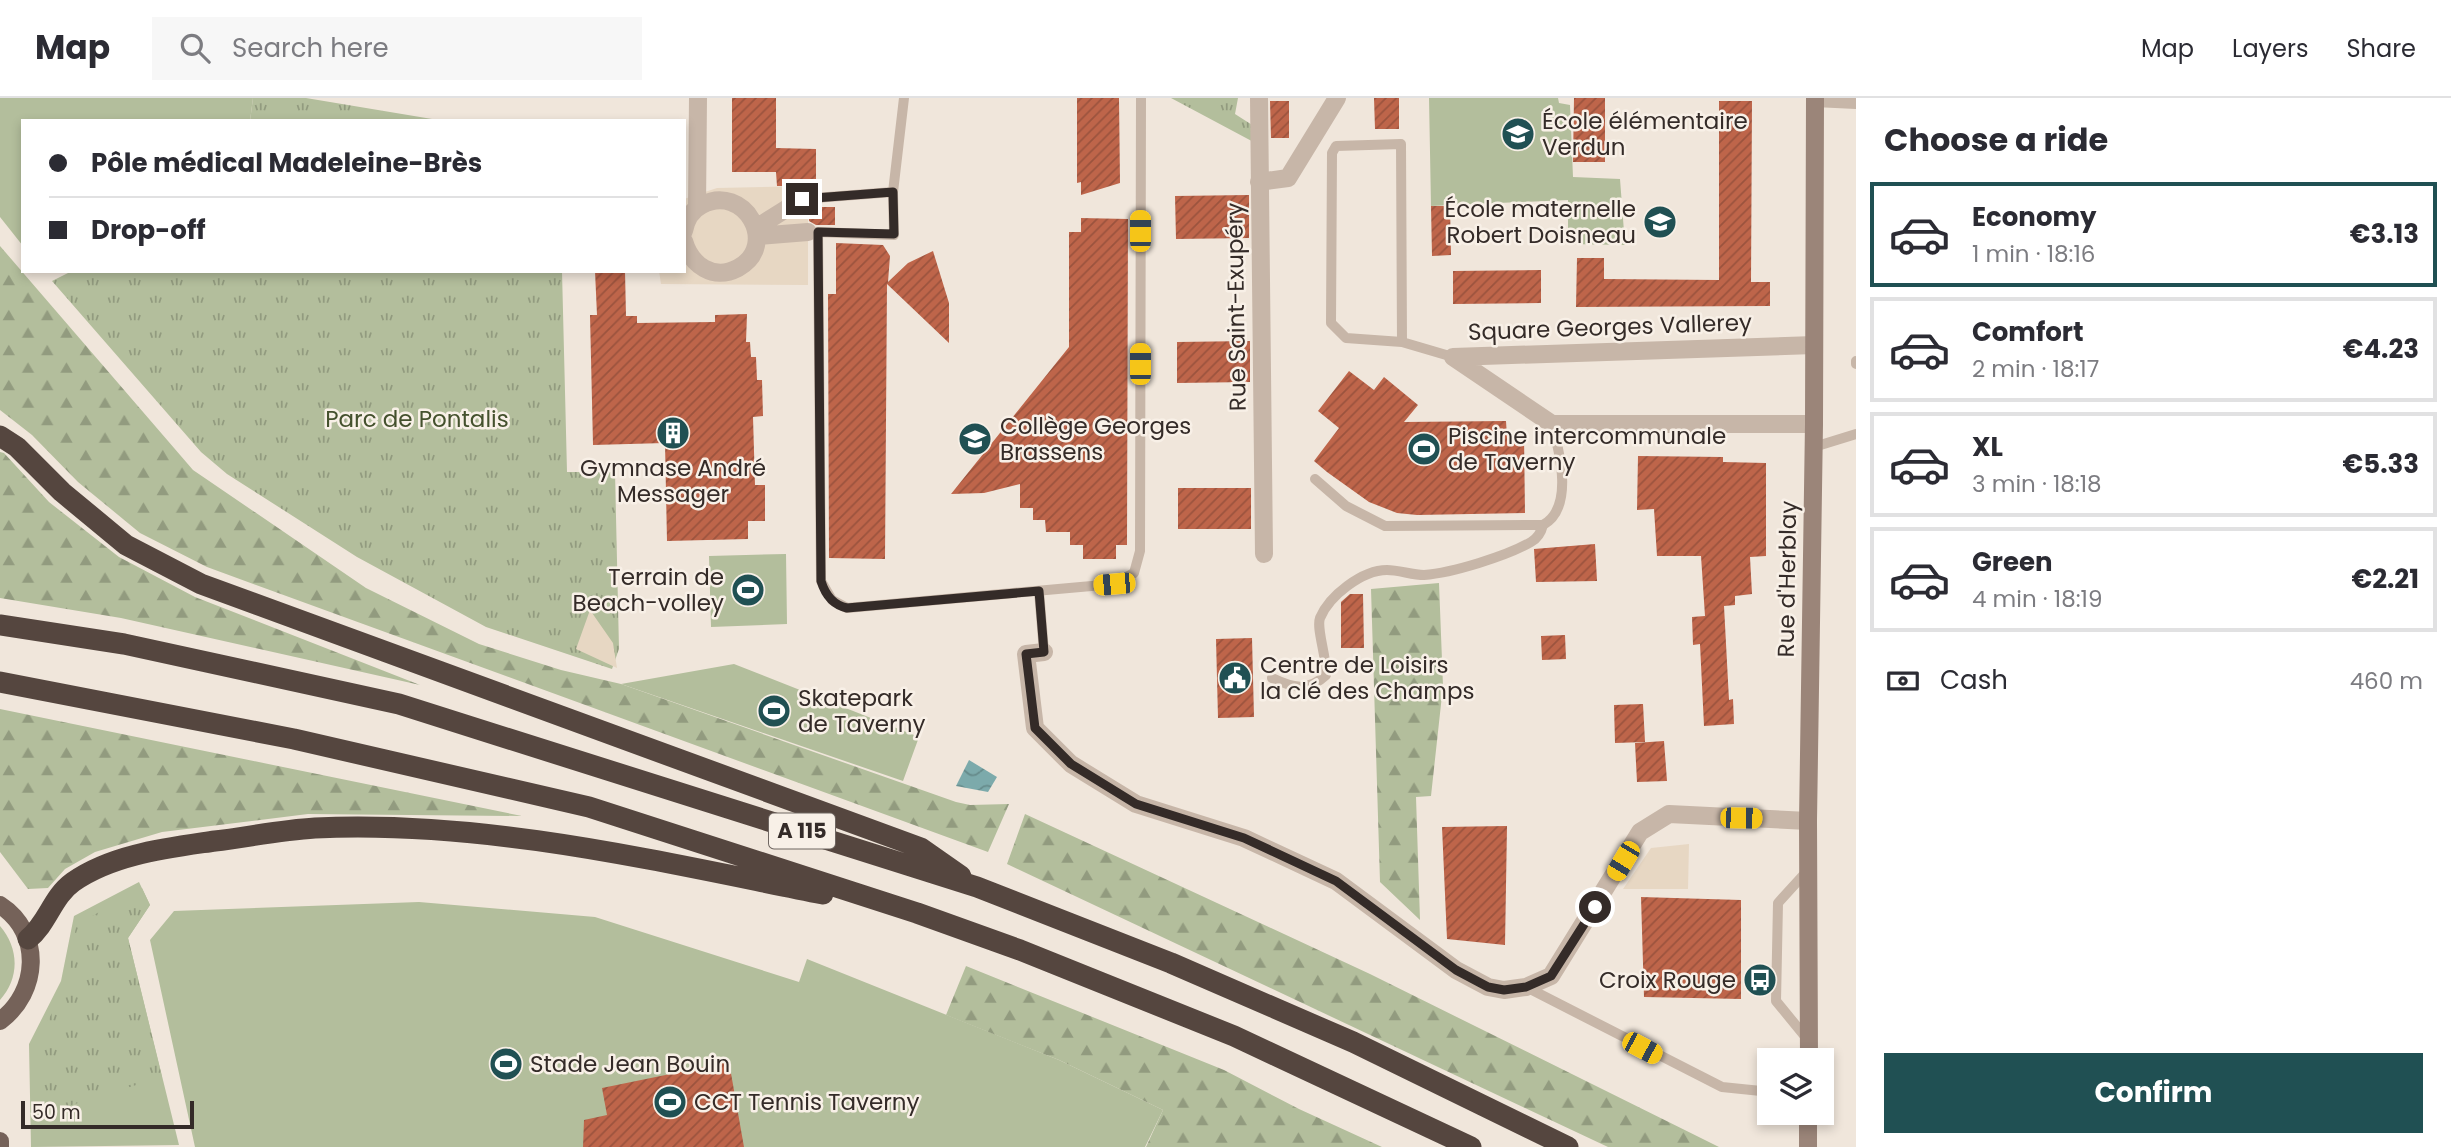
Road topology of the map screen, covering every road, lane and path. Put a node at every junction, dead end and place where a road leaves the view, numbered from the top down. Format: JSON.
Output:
{"nodes":[{"id":1,"x":698,"y":98,"type":"edge"},
{"id":2,"x":904,"y":98,"type":"edge"},
{"id":3,"x":1141,"y":98,"type":"edge"},
{"id":4,"x":1259,"y":98,"type":"edge"},
{"id":5,"x":1337,"y":98,"type":"edge"},
{"id":6,"x":1815,"y":98,"type":"edge"},
{"id":7,"x":1856,"y":100,"type":"edge"},
{"id":8,"x":1316,"y":133,"type":"junction"},
{"id":9,"x":1336,"y":146,"type":"junction"},
{"id":10,"x":1259,"y":182,"type":"junction"},
{"id":11,"x":893,"y":192,"type":"junction"},
{"id":12,"x":815,"y":198,"type":"joint"},
{"id":13,"x":697,"y":208,"type":"junction"},
{"id":14,"x":686,"y":225,"type":"edge"},
{"id":15,"x":757,"y":232,"type":"junction"},
{"id":16,"x":813,"y":232,"type":"junction"},
{"id":17,"x":686,"y":247,"type":"edge"},
{"id":18,"x":1402,"y":342,"type":"junction"},
{"id":19,"x":1814,"y":345,"type":"junction"},
{"id":20,"x":1453,"y":357,"type":"junction"},
{"id":21,"x":1552,"y":424,"type":"junction"},
{"id":22,"x":1814,"y":424,"type":"junction"},
{"id":23,"x":1856,"y":434,"type":"edge"},
{"id":24,"x":0,"y":436,"type":"edge"},
{"id":25,"x":1814,"y":447,"type":"junction"},
{"id":26,"x":1315,"y":478,"type":"dead end"},
{"id":27,"x":1543,"y":525,"type":"junction"},
{"id":28,"x":1264,"y":554,"type":"dead end"},
{"id":29,"x":1039,"y":591,"type":"junction"},
{"id":30,"x":0,"y":625,"type":"edge"},
{"id":31,"x":1044,"y":652,"type":"joint"},
{"id":32,"x":1272,"y":678,"type":"dead end"},
{"id":33,"x":0,"y":682,"type":"edge"},
{"id":34,"x":1808,"y":821,"type":"junction"},
{"id":35,"x":1808,"y":870,"type":"junction"},
{"id":36,"x":977,"y":887,"type":"junction"},
{"id":37,"x":0,"y":905,"type":"edge"},
{"id":38,"x":917,"y":913,"type":"junction"},
{"id":39,"x":28,"y":939,"type":"junction"},
{"id":40,"x":1526,"y":987,"type":"junction"},
{"id":41,"x":0,"y":1023,"type":"edge"},
{"id":42,"x":1809,"y":1040,"type":"junction"},
{"id":43,"x":1809,"y":1048,"type":"edge"},
{"id":44,"x":1757,"y":1091,"type":"edge"},
{"id":45,"x":1808,"y":1125,"type":"edge"},
{"id":46,"x":0,"y":1141,"type":"edge"},
{"id":47,"x":1,"y":1147,"type":"edge"},
{"id":48,"x":1471,"y":1147,"type":"edge"},
{"id":49,"x":1567,"y":1147,"type":"edge"},
{"id":50,"x":1808,"y":1147,"type":"edge"}],
"edges":[{"from":1,"to":13,"type":"street"},
{"from":2,"to":11,"type":"lane"},
{"from":3,"to":29,"type":"lane"},
{"from":4,"to":10,"type":"street"},
{"from":5,"to":8,"type":"street","name":"Rue Saint-Exupéry"},
{"from":6,"to":7,"type":"street"},
{"from":6,"to":19,"type":"main road","name":"Rue d'Herblay"},
{"from":8,"to":9,"type":"lane"},
{"from":8,"to":10,"type":"street","name":"Rue Saint-Exupéry"},
{"from":9,"to":18,"type":"lane"},
{"from":9,"to":18,"type":"lane"},
{"from":10,"to":28,"type":"street","name":"Rue Saint-Exupéry"},
{"from":11,"to":12,"type":"lane"},
{"from":11,"to":16,"type":"lane"},
{"from":12,"to":15,"type":"street"},
{"from":13,"to":14,"type":"street"},
{"from":13,"to":15,"type":"street"},
{"from":15,"to":16,"type":"street"},
{"from":15,"to":17,"type":"street"},
{"from":16,"to":29,"type":"lane"},
{"from":18,"to":20,"type":"lane"},
{"from":19,"to":20,"type":"street","name":"Square Georges Vallerey"},
{"from":19,"to":22,"type":"main road","name":"Rue d'Herblay"},
{"from":20,"to":21,"type":"street","name":"Square Georges Vallerey"},
{"from":21,"to":22,"type":"street"},
{"from":21,"to":27,"type":"lane"},
{"from":22,"to":25,"type":"main road","name":"Rue d'Herblay"},
{"from":23,"to":25,"type":"lane"},
{"from":24,"to":36,"type":"highway"},
{"from":25,"to":34,"type":"main road","name":"Rue d'Herblay"},
{"from":26,"to":27,"type":"lane"},
{"from":27,"to":32,"type":"lane"},
{"from":29,"to":31,"type":"lane"},
{"from":30,"to":36,"type":"highway","number":"A 115"},
{"from":31,"to":40,"type":"street"},
{"from":33,"to":38,"type":"highway","number":"A 115"},
{"from":34,"to":35,"type":"main road","name":"Rue d'Herblay"},
{"from":34,"to":40,"type":"street"},
{"from":35,"to":42,"type":"main road","name":"Rue d'Herblay"},
{"from":35,"to":42,"type":"lane"},
{"from":36,"to":49,"type":"highway","number":"A 115"},
{"from":37,"to":39,"type":"main road"},
{"from":38,"to":39,"type":"highway"},
{"from":38,"to":48,"type":"highway","number":"A 115"},
{"from":39,"to":41,"type":"main road"},
{"from":40,"to":44,"type":"lane"},
{"from":42,"to":43,"type":"main road","name":"Rue d'Herblay"},
{"from":45,"to":50,"type":"main road"},
{"from":46,"to":47,"type":"main road"}]}
